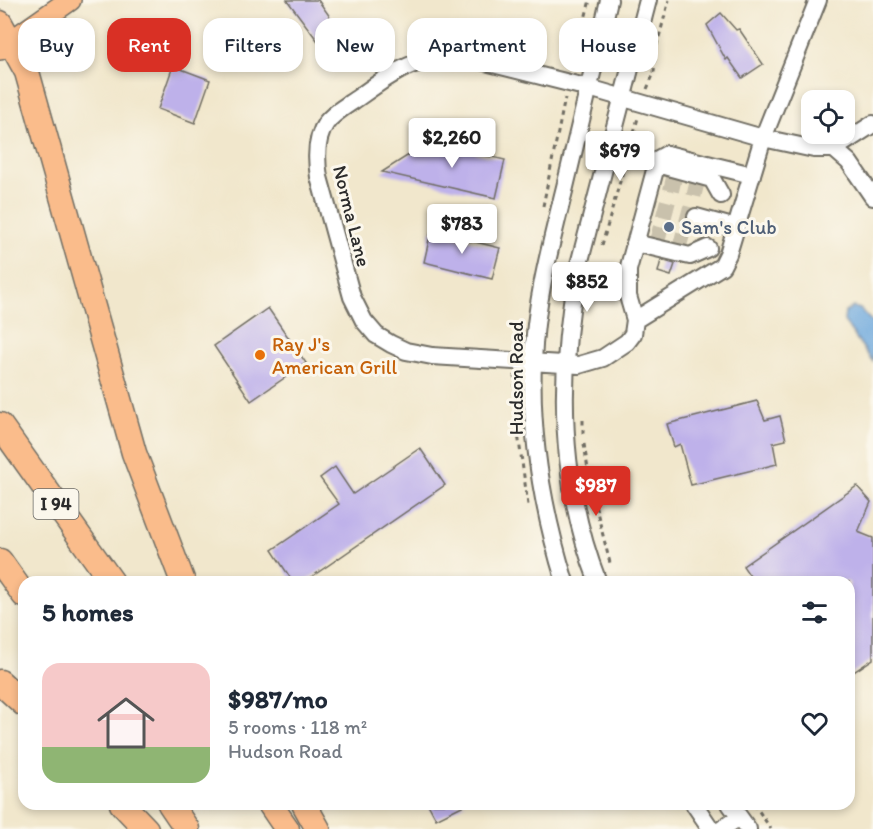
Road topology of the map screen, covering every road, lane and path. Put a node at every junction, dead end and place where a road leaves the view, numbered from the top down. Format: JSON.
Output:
{"nodes":[{"id":1,"x":70,"y":0,"type":"edge"},
{"id":2,"x":590,"y":0,"type":"edge"},
{"id":3,"x":609,"y":0,"type":"edge"},
{"id":4,"x":648,"y":0,"type":"edge"},
{"id":5,"x":669,"y":0,"type":"edge"},
{"id":6,"x":818,"y":0,"type":"edge"},
{"id":7,"x":585,"y":18,"type":"edge"},
{"id":8,"x":4,"y":38,"type":"edge"},
{"id":9,"x":653,"y":77,"type":"dead end"},
{"id":10,"x":589,"y":88,"type":"junction"},
{"id":11,"x":624,"y":98,"type":"junction"},
{"id":12,"x":873,"y":124,"type":"edge"},
{"id":13,"x":763,"y":138,"type":"junction"},
{"id":14,"x":834,"y":149,"type":"junction"},
{"id":15,"x":658,"y":174,"type":"junction"},
{"id":16,"x":752,"y":175,"type":"junction"},
{"id":17,"x":703,"y":190,"type":"tunnel mouth"},
{"id":18,"x":721,"y":195,"type":"junction"},
{"id":19,"x":873,"y":197,"type":"edge"},
{"id":20,"x":744,"y":202,"type":"junction"},
{"id":21,"x":696,"y":217,"type":"tunnel mouth"},
{"id":22,"x":735,"y":228,"type":"junction"},
{"id":23,"x":641,"y":235,"type":"junction"},
{"id":24,"x":688,"y":243,"type":"tunnel mouth"},
{"id":25,"x":708,"y":248,"type":"junction"},
{"id":26,"x":728,"y":254,"type":"junction"},
{"id":27,"x":635,"y":320,"type":"junction"},
{"id":28,"x":533,"y":362,"type":"junction"},
{"id":29,"x":565,"y":364,"type":"junction"},
{"id":30,"x":0,"y":425,"type":"edge"},
{"id":31,"x":0,"y":561,"type":"edge"},
{"id":32,"x":108,"y":576,"type":"edge"},
{"id":33,"x":181,"y":576,"type":"edge"},
{"id":34,"x":563,"y":576,"type":"edge"},
{"id":35,"x":596,"y":576,"type":"edge"},
{"id":36,"x":18,"y":586,"type":"edge"},
{"id":37,"x":0,"y":682,"type":"edge"},
{"id":38,"x":18,"y":698,"type":"edge"},
{"id":39,"x":128,"y":810,"type":"edge"},
{"id":40,"x":174,"y":810,"type":"edge"},
{"id":41,"x":274,"y":810,"type":"edge"},
{"id":42,"x":307,"y":810,"type":"edge"},
{"id":43,"x":698,"y":810,"type":"edge"},
{"id":44,"x":758,"y":810,"type":"edge"},
{"id":45,"x":739,"y":817,"type":"edge"},
{"id":46,"x":146,"y":829,"type":"edge"},
{"id":47,"x":188,"y":829,"type":"edge"},
{"id":48,"x":287,"y":829,"type":"edge"},
{"id":49,"x":318,"y":829,"type":"edge"},
{"id":50,"x":711,"y":829,"type":"edge"},
{"id":51,"x":722,"y":829,"type":"edge"},
{"id":52,"x":771,"y":829,"type":"edge"}],
"edges":[{"from":1,"to":8,"type":"main road"},
{"from":2,"to":7,"type":"path"},
{"from":3,"to":10,"type":"street","name":"Hudson Road"},
{"from":4,"to":11,"type":"street"},
{"from":5,"to":9,"type":"path"},
{"from":6,"to":13,"type":"street"},
{"from":8,"to":33,"type":"highway"},
{"from":10,"to":11,"type":"street","name":"Norma Lane"},
{"from":10,"to":28,"type":"street","name":"Hudson Road"},
{"from":10,"to":28,"type":"street","name":"Norma Lane"},
{"from":11,"to":13,"type":"street","name":"Norma Lane"},
{"from":11,"to":29,"type":"street"},
{"from":12,"to":14,"type":"street"},
{"from":13,"to":14,"type":"street","name":"Norma Lane"},
{"from":13,"to":16,"type":"street"},
{"from":14,"to":19,"type":"street"},
{"from":15,"to":16,"type":"street"},
{"from":15,"to":18,"type":"street"},
{"from":15,"to":23,"type":"street"},
{"from":16,"to":20,"type":"street"},
{"from":17,"to":18,"type":"street"},
{"from":18,"to":20,"type":"street"},
{"from":20,"to":22,"type":"street"},
{"from":21,"to":22,"type":"street"},
{"from":22,"to":26,"type":"street"},
{"from":23,"to":25,"type":"street"},
{"from":23,"to":27,"type":"street"},
{"from":24,"to":25,"type":"street"},
{"from":25,"to":26,"type":"street"},
{"from":26,"to":27,"type":"street"},
{"from":27,"to":29,"type":"street","name":"Norma Lane"},
{"from":28,"to":29,"type":"street","name":"Norma Lane"},
{"from":28,"to":34,"type":"street","name":"Hudson Road"},
{"from":29,"to":35,"type":"street"},
{"from":30,"to":32,"type":"highway","number":"I 94"},
{"from":31,"to":36,"type":"highway"},
{"from":37,"to":38,"type":"highway"},
{"from":39,"to":46,"type":"highway"},
{"from":40,"to":47,"type":"highway"},
{"from":41,"to":48,"type":"highway"},
{"from":42,"to":49,"type":"highway"},
{"from":43,"to":50,"type":"street"},
{"from":44,"to":52,"type":"path"},
{"from":45,"to":51,"type":"street"}]}
